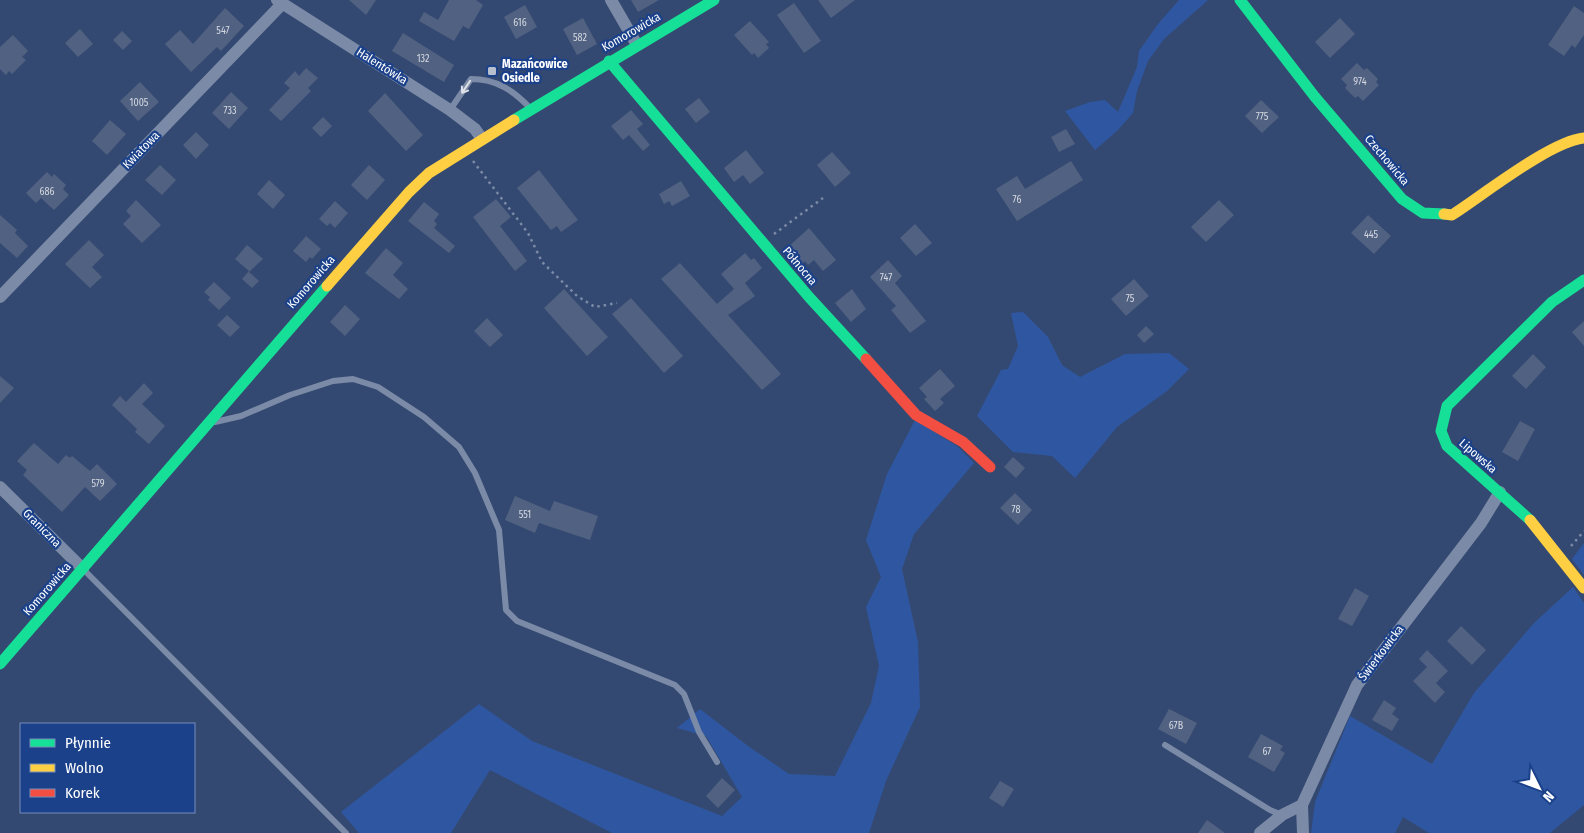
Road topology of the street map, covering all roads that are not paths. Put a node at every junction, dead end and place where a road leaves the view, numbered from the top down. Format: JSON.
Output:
{"nodes":[{"id":1,"x":611,"y":0,"type":"edge"},
{"id":2,"x":714,"y":0,"type":"edge"},
{"id":3,"x":1240,"y":0,"type":"edge"},
{"id":4,"x":280,"y":2,"type":"edge"},
{"id":5,"x":637,"y":45,"type":"junction"},
{"id":6,"x":609,"y":61,"type":"junction"},
{"id":7,"x":450,"y":110,"type":"junction"},
{"id":8,"x":532,"y":110,"type":"junction"},
{"id":9,"x":1584,"y":138,"type":"edge"},
{"id":10,"x":482,"y":139,"type":"junction"},
{"id":11,"x":1584,"y":280,"type":"edge"},
{"id":12,"x":0,"y":297,"type":"edge"},
{"id":13,"x":205,"y":425,"type":"junction"},
{"id":14,"x":990,"y":467,"type":"dead end"},
{"id":15,"x":0,"y":487,"type":"edge"},
{"id":16,"x":1500,"y":492,"type":"junction"},
{"id":17,"x":83,"y":569,"type":"junction"},
{"id":18,"x":1584,"y":588,"type":"edge"},
{"id":19,"x":0,"y":664,"type":"edge"},
{"id":20,"x":1165,"y":745,"type":"dead end"},
{"id":21,"x":717,"y":762,"type":"dead end"},
{"id":22,"x":1302,"y":805,"type":"junction"},
{"id":23,"x":1282,"y":815,"type":"junction"},
{"id":24,"x":346,"y":833,"type":"edge"},
{"id":25,"x":1260,"y":833,"type":"edge"},
{"id":26,"x":1303,"y":833,"type":"edge"}],
"edges":[{"from":1,"to":5,"type":"street"},
{"from":2,"to":5,"type":"street","name":"Komorowicka"},
{"from":3,"to":9,"type":"street","name":"Czechowicka"},
{"from":4,"to":7,"type":"street","name":"Halentówka"},
{"from":4,"to":12,"type":"street","name":"Kwiatowa"},
{"from":5,"to":6,"type":"street","name":"Komorowicka"},
{"from":6,"to":8,"type":"street","name":"Komorowicka"},
{"from":6,"to":14,"type":"street","name":"Północna"},
{"from":8,"to":7,"type":"lane","one_way":true},
{"from":7,"to":10,"type":"street","name":"Halentówka"},
{"from":8,"to":10,"type":"street","name":"Komorowicka"},
{"from":10,"to":13,"type":"street","name":"Komorowicka"},
{"from":11,"to":16,"type":"street","name":"Lipowska"},
{"from":13,"to":17,"type":"street","name":"Komorowicka"},
{"from":13,"to":21,"type":"lane"},
{"from":15,"to":17,"type":"street","name":"Graniczna"},
{"from":16,"to":18,"type":"street","name":"Lipowska"},
{"from":16,"to":22,"type":"street","name":"Świerkowicka"},
{"from":17,"to":19,"type":"street","name":"Komorowicka"},
{"from":17,"to":24,"type":"lane"},
{"from":20,"to":23,"type":"lane"},
{"from":22,"to":23,"type":"street"},
{"from":22,"to":26,"type":"street","name":"Świerkowicka"},
{"from":23,"to":25,"type":"street"}]}
